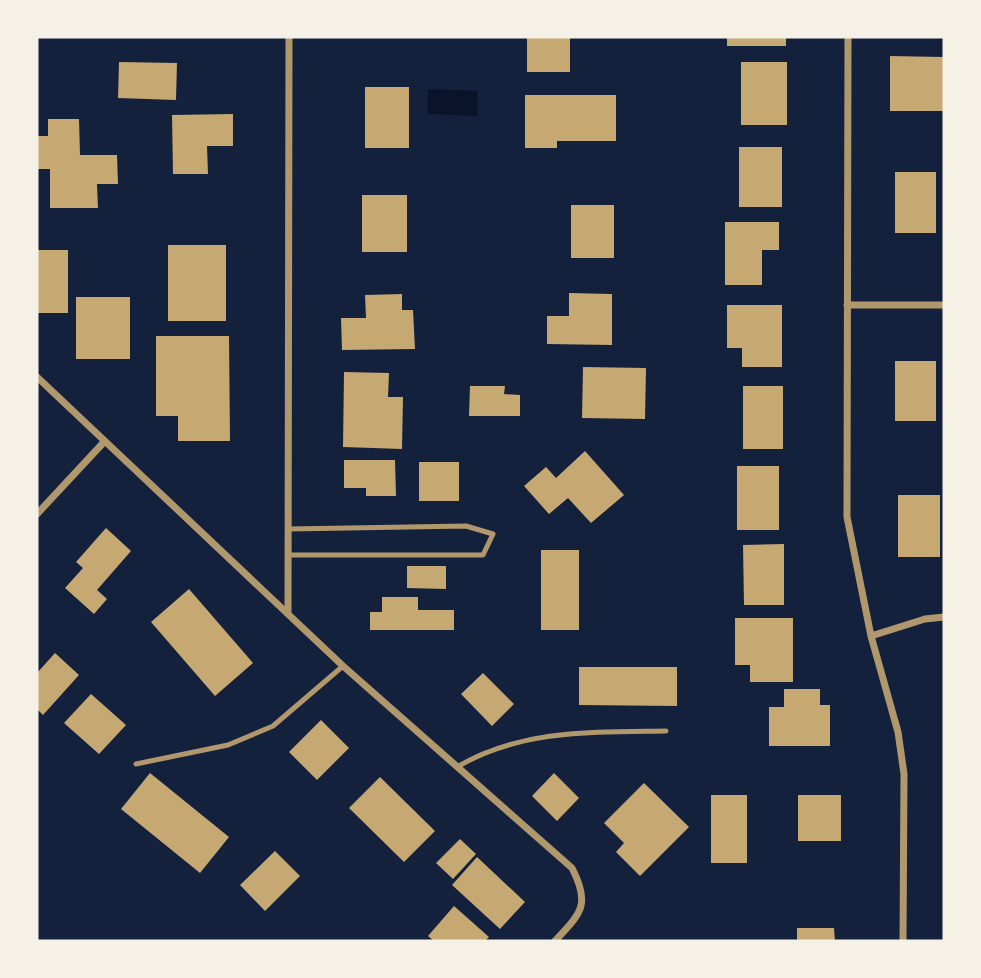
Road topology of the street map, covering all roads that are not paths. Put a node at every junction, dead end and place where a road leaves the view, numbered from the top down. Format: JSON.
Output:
{"nodes":[{"id":1,"x":289,"y":37,"type":"edge"},
{"id":2,"x":848,"y":37,"type":"edge"},
{"id":3,"x":847,"y":304,"type":"junction"},
{"id":4,"x":944,"y":305,"type":"edge"},
{"id":5,"x":37,"y":377,"type":"edge"},
{"id":6,"x":104,"y":442,"type":"junction"},
{"id":7,"x":37,"y":514,"type":"edge"},
{"id":8,"x":289,"y":529,"type":"junction"},
{"id":9,"x":288,"y":555,"type":"junction"},
{"id":10,"x":288,"y":614,"type":"junction"},
{"id":11,"x":944,"y":617,"type":"edge"},
{"id":12,"x":871,"y":636,"type":"junction"},
{"id":13,"x":343,"y":666,"type":"junction"},
{"id":14,"x":666,"y":731,"type":"dead end"},
{"id":15,"x":136,"y":764,"type":"dead end"},
{"id":16,"x":457,"y":767,"type":"junction"},
{"id":17,"x":555,"y":941,"type":"edge"},
{"id":18,"x":903,"y":941,"type":"edge"}],
"edges":[{"from":1,"to":8,"type":"street"},
{"from":2,"to":3,"type":"street"},
{"from":3,"to":4,"type":"street"},
{"from":3,"to":12,"type":"street"},
{"from":5,"to":6,"type":"street"},
{"from":6,"to":7,"type":"street"},
{"from":6,"to":10,"type":"street"},
{"from":8,"to":9,"type":"street"},
{"from":8,"to":9,"type":"lane"},
{"from":9,"to":10,"type":"street"},
{"from":10,"to":13,"type":"street"},
{"from":11,"to":12,"type":"street"},
{"from":12,"to":18,"type":"street"},
{"from":13,"to":15,"type":"lane"},
{"from":13,"to":16,"type":"street"},
{"from":14,"to":16,"type":"lane"},
{"from":16,"to":17,"type":"street"}]}
